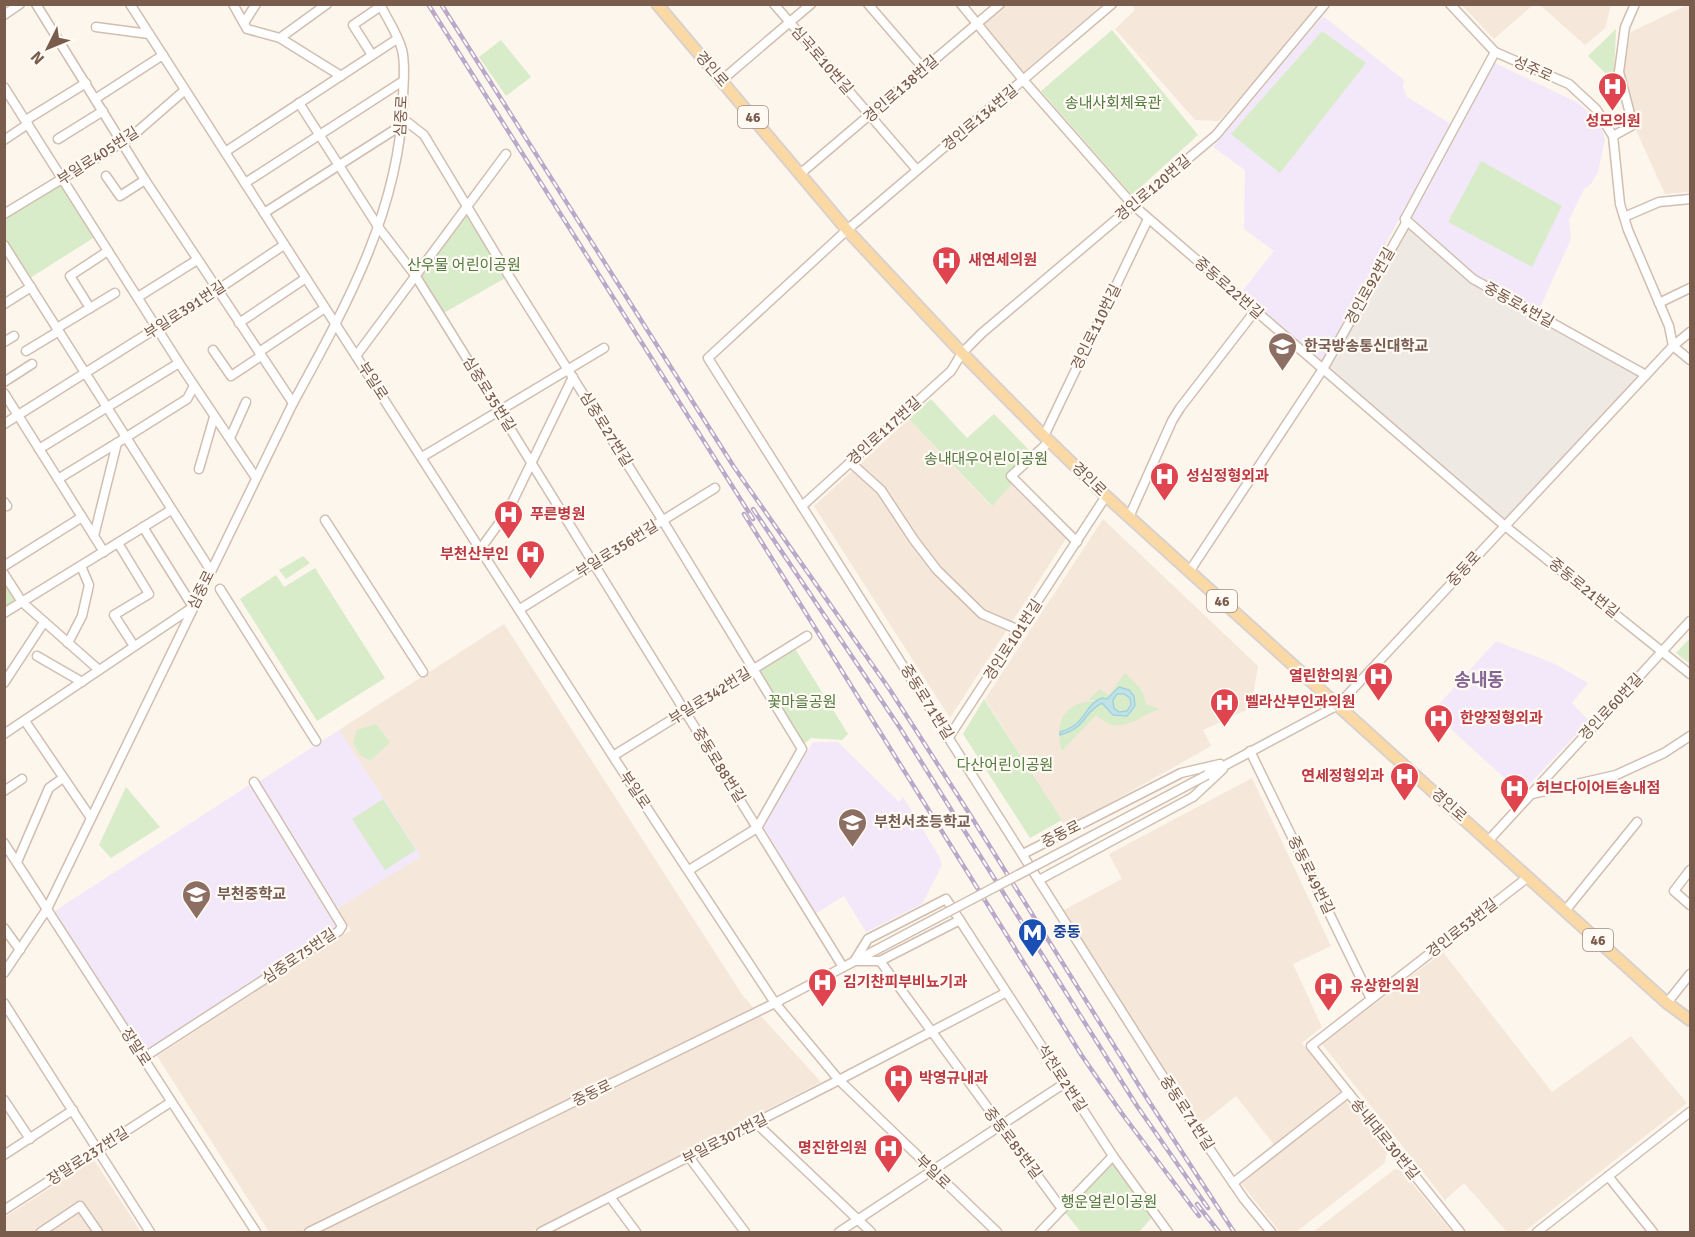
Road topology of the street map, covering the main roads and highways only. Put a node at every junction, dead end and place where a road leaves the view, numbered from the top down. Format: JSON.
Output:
{"nodes":[{"id":1,"x":657,"y":4,"type":"edge"},
{"id":2,"x":1690,"y":1020,"type":"edge"}],
"edges":[{"from":1,"to":2,"type":"main road","name":"경인로","number":"46"}]}
